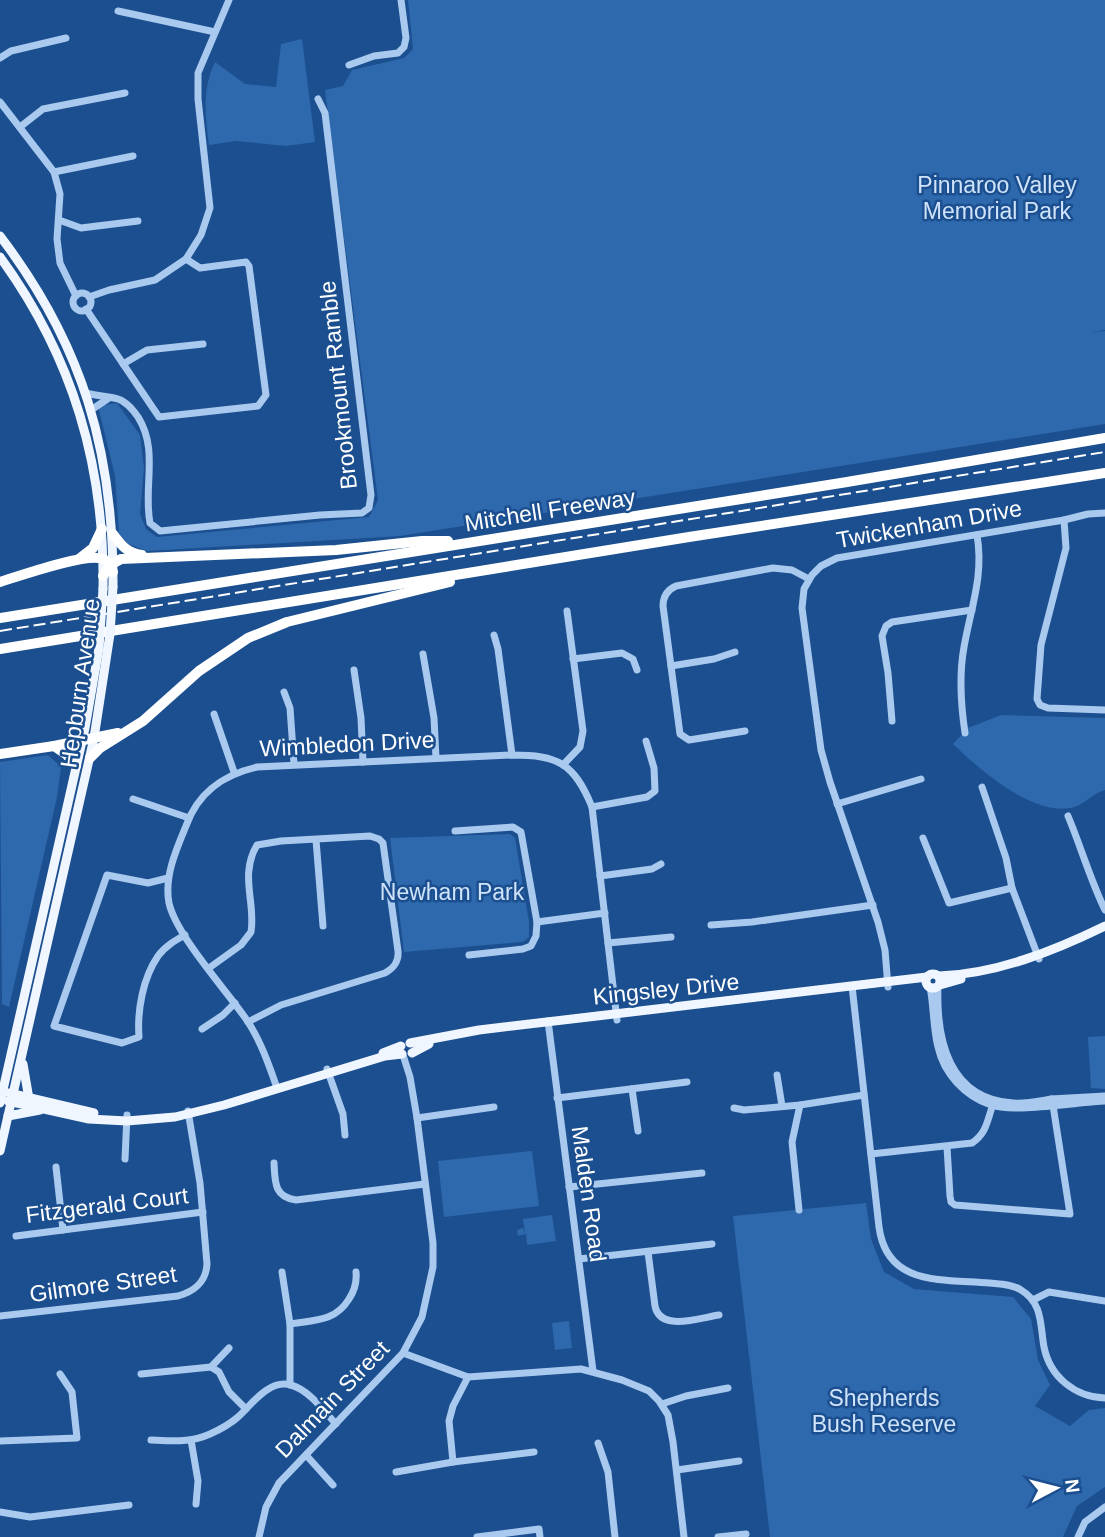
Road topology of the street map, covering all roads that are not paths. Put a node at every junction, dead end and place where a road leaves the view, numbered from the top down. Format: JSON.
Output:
{"nodes":[{"id":1,"x":229,"y":0,"type":"edge"},
{"id":2,"x":401,"y":0,"type":"edge"},
{"id":3,"x":117,"y":11,"type":"dead end"},
{"id":4,"x":215,"y":32,"type":"junction"},
{"id":5,"x":66,"y":38,"type":"dead end"},
{"id":6,"x":0,"y":58,"type":"edge"},
{"id":7,"x":349,"y":65,"type":"dead end"},
{"id":8,"x":125,"y":93,"type":"dead end"},
{"id":9,"x":318,"y":99,"type":"dead end"},
{"id":10,"x":0,"y":102,"type":"edge"},
{"id":11,"x":20,"y":127,"type":"junction"},
{"id":12,"x":133,"y":156,"type":"dead end"},
{"id":13,"x":54,"y":172,"type":"junction"},
{"id":14,"x":60,"y":220,"type":"junction"},
{"id":15,"x":138,"y":221,"type":"dead end"},
{"id":16,"x":0,"y":236,"type":"edge"},
{"id":17,"x":0,"y":257,"type":"edge"},
{"id":18,"x":186,"y":259,"type":"junction"},
{"id":19,"x":76,"y":296,"type":"junction"},
{"id":20,"x":89,"y":297,"type":"junction"},
{"id":21,"x":86,"y":309,"type":"junction"},
{"id":22,"x":203,"y":344,"type":"dead end"},
{"id":23,"x":123,"y":364,"type":"junction"},
{"id":24,"x":86,"y":393,"type":"junction"},
{"id":25,"x":109,"y":398,"type":"junction"},
{"id":26,"x":91,"y":410,"type":"junction"},
{"id":27,"x":1105,"y":438,"type":"edge"},
{"id":28,"x":1105,"y":473,"type":"edge"},
{"id":29,"x":1105,"y":513,"type":"edge"},
{"id":30,"x":1064,"y":520,"type":"junction"},
{"id":31,"x":102,"y":529,"type":"junction"},
{"id":32,"x":113,"y":534,"type":"junction"},
{"id":33,"x":977,"y":535,"type":"junction"},
{"id":34,"x":484,"y":541,"type":"junction"},
{"id":35,"x":156,"y":557,"type":"junction"},
{"id":36,"x":76,"y":561,"type":"junction"},
{"id":37,"x":515,"y":566,"type":"junction"},
{"id":38,"x":109,"y":567,"type":"junction"},
{"id":39,"x":809,"y":579,"type":"junction"},
{"id":40,"x":0,"y":582,"type":"edge"},
{"id":41,"x":972,"y":610,"type":"junction"},
{"id":42,"x":568,"y":611,"type":"dead end"},
{"id":43,"x":0,"y":618,"type":"edge"},
{"id":44,"x":494,"y":635,"type":"dead end"},
{"id":45,"x":104,"y":647,"type":"junction"},
{"id":46,"x":0,"y":649,"type":"edge"},
{"id":47,"x":735,"y":652,"type":"dead end"},
{"id":48,"x":424,"y":654,"type":"dead end"},
{"id":49,"x":573,"y":659,"type":"junction"},
{"id":50,"x":671,"y":666,"type":"junction"},
{"id":51,"x":354,"y":670,"type":"dead end"},
{"id":52,"x":637,"y":670,"type":"dead end"},
{"id":53,"x":285,"y":692,"type":"dead end"},
{"id":54,"x":1105,"y":710,"type":"edge"},
{"id":55,"x":214,"y":714,"type":"dead end"},
{"id":56,"x":892,"y":722,"type":"dead end"},
{"id":57,"x":129,"y":730,"type":"junction"},
{"id":58,"x":745,"y":731,"type":"dead end"},
{"id":59,"x":965,"y":733,"type":"dead end"},
{"id":60,"x":94,"y":738,"type":"junction"},
{"id":61,"x":82,"y":741,"type":"junction"},
{"id":62,"x":646,"y":741,"type":"dead end"},
{"id":63,"x":54,"y":746,"type":"junction"},
{"id":64,"x":0,"y":754,"type":"edge"},
{"id":65,"x":512,"y":755,"type":"junction"},
{"id":66,"x":90,"y":758,"type":"junction"},
{"id":67,"x":436,"y":758,"type":"junction"},
{"id":68,"x":363,"y":762,"type":"junction"},
{"id":69,"x":294,"y":764,"type":"junction"},
{"id":70,"x":563,"y":765,"type":"junction"},
{"id":71,"x":76,"y":766,"type":"junction"},
{"id":72,"x":234,"y":772,"type":"junction"},
{"id":73,"x":921,"y":779,"type":"dead end"},
{"id":74,"x":982,"y":787,"type":"dead end"},
{"id":75,"x":133,"y":799,"type":"dead end"},
{"id":76,"x":838,"y":804,"type":"junction"},
{"id":77,"x":592,"y":807,"type":"junction"},
{"id":78,"x":1068,"y":816,"type":"dead end"},
{"id":79,"x":189,"y":818,"type":"junction"},
{"id":80,"x":455,"y":831,"type":"dead end"},
{"id":81,"x":923,"y":838,"type":"dead end"},
{"id":82,"x":316,"y":840,"type":"junction"},
{"id":83,"x":661,"y":864,"type":"dead end"},
{"id":84,"x":600,"y":876,"type":"junction"},
{"id":85,"x":168,"y":878,"type":"junction"},
{"id":86,"x":1012,"y":888,"type":"junction"},
{"id":87,"x":58,"y":899,"type":"junction"},
{"id":88,"x":873,"y":905,"type":"junction"},
{"id":89,"x":1105,"y":910,"type":"edge"},
{"id":90,"x":605,"y":913,"type":"junction"},
{"id":91,"x":537,"y":922,"type":"junction"},
{"id":92,"x":710,"y":925,"type":"dead end"},
{"id":93,"x":323,"y":926,"type":"dead end"},
{"id":94,"x":1105,"y":926,"type":"edge"},
{"id":95,"x":1105,"y":932,"type":"edge"},
{"id":96,"x":38,"y":934,"type":"junction"},
{"id":97,"x":185,"y":934,"type":"junction"},
{"id":98,"x":671,"y":937,"type":"dead end"},
{"id":99,"x":608,"y":943,"type":"junction"},
{"id":100,"x":469,"y":955,"type":"dead end"},
{"id":101,"x":1039,"y":957,"type":"junction"},
{"id":102,"x":209,"y":968,"type":"junction"},
{"id":103,"x":934,"y":983,"type":"junction"},
{"id":104,"x":888,"y":984,"type":"junction"},
{"id":105,"x":850,"y":989,"type":"junction"},
{"id":106,"x":235,"y":1003,"type":"junction"},
{"id":107,"x":617,"y":1017,"type":"junction"},
{"id":108,"x":248,"y":1022,"type":"junction"},
{"id":109,"x":548,"y":1024,"type":"junction"},
{"id":110,"x":202,"y":1029,"type":"dead end"},
{"id":111,"x":406,"y":1051,"type":"junction"},
{"id":112,"x":23,"y":1052,"type":"junction"},
{"id":113,"x":328,"y":1071,"type":"junction"},
{"id":114,"x":777,"y":1075,"type":"dead end"},
{"id":115,"x":687,"y":1082,"type":"dead end"},
{"id":116,"x":276,"y":1086,"type":"junction"},
{"id":117,"x":632,"y":1089,"type":"junction"},
{"id":118,"x":864,"y":1095,"type":"junction"},
{"id":119,"x":6,"y":1098,"type":"edge"},
{"id":120,"x":29,"y":1098,"type":"junction"},
{"id":121,"x":557,"y":1098,"type":"junction"},
{"id":122,"x":1105,"y":1099,"type":"edge"},
{"id":123,"x":1052,"y":1102,"type":"junction"},
{"id":124,"x":993,"y":1103,"type":"junction"},
{"id":125,"x":800,"y":1105,"type":"junction"},
{"id":126,"x":782,"y":1106,"type":"junction"},
{"id":127,"x":494,"y":1107,"type":"dead end"},
{"id":128,"x":734,"y":1108,"type":"dead end"},
{"id":129,"x":45,"y":1109,"type":"junction"},
{"id":130,"x":188,"y":1112,"type":"junction"},
{"id":131,"x":8,"y":1116,"type":"junction"},
{"id":132,"x":127,"y":1118,"type":"junction"},
{"id":133,"x":416,"y":1118,"type":"junction"},
{"id":134,"x":638,"y":1131,"type":"dead end"},
{"id":135,"x":345,"y":1135,"type":"dead end"},
{"id":136,"x":947,"y":1147,"type":"junction"},
{"id":137,"x":0,"y":1151,"type":"edge"},
{"id":138,"x":871,"y":1154,"type":"junction"},
{"id":139,"x":125,"y":1159,"type":"dead end"},
{"id":140,"x":274,"y":1163,"type":"dead end"},
{"id":141,"x":56,"y":1167,"type":"dead end"},
{"id":142,"x":702,"y":1174,"type":"dead end"},
{"id":143,"x":425,"y":1184,"type":"junction"},
{"id":144,"x":569,"y":1187,"type":"junction"},
{"id":145,"x":799,"y":1210,"type":"dead end"},
{"id":146,"x":203,"y":1212,"type":"junction"},
{"id":147,"x":63,"y":1230,"type":"junction"},
{"id":148,"x":16,"y":1236,"type":"dead end"},
{"id":149,"x":712,"y":1244,"type":"dead end"},
{"id":150,"x":648,"y":1252,"type":"junction"},
{"id":151,"x":579,"y":1259,"type":"junction"},
{"id":152,"x":282,"y":1272,"type":"dead end"},
{"id":153,"x":356,"y":1272,"type":"dead end"},
{"id":154,"x":1033,"y":1300,"type":"junction"},
{"id":155,"x":1105,"y":1301,"type":"edge"},
{"id":156,"x":719,"y":1315,"type":"dead end"},
{"id":157,"x":0,"y":1316,"type":"edge"},
{"id":158,"x":290,"y":1324,"type":"junction"},
{"id":159,"x":229,"y":1348,"type":"dead end"},
{"id":160,"x":406,"y":1350,"type":"junction"},
{"id":161,"x":211,"y":1367,"type":"junction"},
{"id":162,"x":593,"y":1371,"type":"junction"},
{"id":163,"x":60,"y":1374,"type":"dead end"},
{"id":164,"x":141,"y":1374,"type":"dead end"},
{"id":165,"x":468,"y":1377,"type":"junction"},
{"id":166,"x":290,"y":1385,"type":"junction"},
{"id":167,"x":728,"y":1388,"type":"dead end"},
{"id":168,"x":1105,"y":1398,"type":"edge"},
{"id":169,"x":662,"y":1404,"type":"junction"},
{"id":170,"x":246,"y":1409,"type":"junction"},
{"id":171,"x":337,"y":1424,"type":"junction"},
{"id":172,"x":151,"y":1440,"type":"dead end"},
{"id":173,"x":191,"y":1440,"type":"junction"},
{"id":174,"x":0,"y":1441,"type":"edge"},
{"id":175,"x":598,"y":1443,"type":"dead end"},
{"id":176,"x":534,"y":1452,"type":"dead end"},
{"id":177,"x":306,"y":1455,"type":"junction"},
{"id":178,"x":738,"y":1461,"type":"dead end"},
{"id":179,"x":453,"y":1462,"type":"junction"},
{"id":180,"x":677,"y":1470,"type":"junction"},
{"id":181,"x":396,"y":1472,"type":"dead end"},
{"id":182,"x":333,"y":1485,"type":"dead end"},
{"id":183,"x":197,"y":1504,"type":"dead end"},
{"id":184,"x":129,"y":1506,"type":"dead end"},
{"id":185,"x":1105,"y":1507,"type":"edge"},
{"id":186,"x":0,"y":1512,"type":"edge"},
{"id":187,"x":746,"y":1534,"type":"dead end"},
{"id":188,"x":260,"y":1537,"type":"edge"},
{"id":189,"x":477,"y":1537,"type":"edge"},
{"id":190,"x":540,"y":1537,"type":"edge"},
{"id":191,"x":615,"y":1537,"type":"edge"},
{"id":192,"x":684,"y":1537,"type":"edge"},
{"id":193,"x":718,"y":1537,"type":"edge"},
{"id":194,"x":1078,"y":1537,"type":"edge"}],
"edges":[{"from":1,"to":4,"type":"street"},
{"from":2,"to":7,"type":"street"},
{"from":3,"to":4,"type":"street"},
{"from":4,"to":18,"type":"street"},
{"from":5,"to":6,"type":"street"},
{"from":8,"to":11,"type":"street"},
{"from":9,"to":25,"type":"street","name":"Brookmount Ramble"},
{"from":10,"to":11,"type":"street"},
{"from":11,"to":13,"type":"street"},
{"from":12,"to":13,"type":"street"},
{"from":13,"to":14,"type":"street"},
{"from":14,"to":15,"type":"street"},
{"from":14,"to":19,"type":"street"},
{"from":16,"to":24,"type":"main road","name":"Hepburn Avenue"},
{"from":17,"to":31,"type":"main road","name":"Hepburn Avenue"},
{"from":18,"to":20,"type":"street"},
{"from":18,"to":23,"type":"street"},
{"from":19,"to":20,"type":"street"},
{"from":19,"to":21,"type":"street"},
{"from":20,"to":21,"type":"street"},
{"from":21,"to":23,"type":"street"},
{"from":22,"to":23,"type":"street"},
{"from":24,"to":25,"type":"street","name":"Brookmount Ramble"},
{"from":24,"to":26,"type":"main road","name":"Hepburn Avenue"},
{"from":25,"to":26,"type":"street"},
{"from":26,"to":32,"type":"main road","name":"Hepburn Avenue"},
{"from":27,"to":34,"type":"highway","name":"Mitchell Freeway"},
{"from":28,"to":37,"type":"highway"},
{"from":29,"to":30,"type":"street","name":"Twickenham Drive"},
{"from":30,"to":33,"type":"street","name":"Twickenham Drive"},
{"from":30,"to":54,"type":"street"},
{"from":31,"to":36,"type":"highway"},
{"from":31,"to":38,"type":"main road","name":"Hepburn Avenue"},
{"from":32,"to":35,"type":"highway"},
{"from":32,"to":38,"type":"main road","name":"Hepburn Avenue"},
{"from":33,"to":39,"type":"street","name":"Twickenham Drive"},
{"from":33,"to":41,"type":"street"},
{"from":34,"to":35,"type":"highway"},
{"from":34,"to":43,"type":"highway","name":"Mitchell Freeway"},
{"from":35,"to":38,"type":"highway"},
{"from":36,"to":38,"type":"highway"},
{"from":36,"to":40,"type":"highway"},
{"from":37,"to":46,"type":"highway"},
{"from":37,"to":57,"type":"highway"},
{"from":38,"to":45,"type":"main road","name":"Hepburn Avenue","bridge":true},
{"from":38,"to":45,"type":"main road","name":"Hepburn Avenue","bridge":true},
{"from":39,"to":50,"type":"street"},
{"from":39,"to":76,"type":"street"},
{"from":41,"to":56,"type":"street"},
{"from":41,"to":59,"type":"street"},
{"from":42,"to":49,"type":"street"},
{"from":44,"to":65,"type":"street"},
{"from":45,"to":60,"type":"main road","name":"Hepburn Avenue"},
{"from":45,"to":61,"type":"main road","name":"Hepburn Avenue"},
{"from":47,"to":50,"type":"street"},
{"from":48,"to":67,"type":"street"},
{"from":49,"to":52,"type":"street"},
{"from":49,"to":70,"type":"street"},
{"from":50,"to":58,"type":"street"},
{"from":51,"to":68,"type":"street"},
{"from":53,"to":69,"type":"street"},
{"from":55,"to":72,"type":"street"},
{"from":57,"to":60,"type":"highway"},
{"from":57,"to":66,"type":"highway"},
{"from":60,"to":61,"type":"highway"},
{"from":60,"to":66,"type":"main road","name":"Hepburn Avenue"},
{"from":61,"to":63,"type":"highway"},
{"from":61,"to":71,"type":"main road","name":"Hepburn Avenue"},
{"from":62,"to":77,"type":"street"},
{"from":63,"to":64,"type":"highway"},
{"from":63,"to":71,"type":"highway"},
{"from":65,"to":67,"type":"street","name":"Wimbledon Drive"},
{"from":65,"to":70,"type":"street","name":"Wimbledon Drive"},
{"from":66,"to":87,"type":"main road","name":"Hepburn Avenue"},
{"from":67,"to":68,"type":"street","name":"Wimbledon Drive"},
{"from":68,"to":69,"type":"street","name":"Wimbledon Drive"},
{"from":69,"to":72,"type":"street","name":"Wimbledon Drive"},
{"from":70,"to":77,"type":"street"},
{"from":71,"to":96,"type":"main road","name":"Hepburn Avenue"},
{"from":72,"to":79,"type":"street","name":"Wimbledon Drive"},
{"from":73,"to":76,"type":"street"},
{"from":74,"to":86,"type":"street"},
{"from":75,"to":79,"type":"street"},
{"from":76,"to":88,"type":"street"},
{"from":77,"to":84,"type":"street"},
{"from":78,"to":89,"type":"street"},
{"from":79,"to":85,"type":"street","name":"Wimbledon Drive"},
{"from":80,"to":91,"type":"street"},
{"from":81,"to":86,"type":"street"},
{"from":82,"to":93,"type":"street"},
{"from":82,"to":102,"type":"street"},
{"from":82,"to":108,"type":"street"},
{"from":83,"to":84,"type":"street"},
{"from":84,"to":90,"type":"street"},
{"from":85,"to":97,"type":"street","name":"Wimbledon Drive"},
{"from":85,"to":97,"type":"street"},
{"from":86,"to":101,"type":"street"},
{"from":87,"to":96,"type":"main road"},
{"from":87,"to":112,"type":"main road","name":"Hepburn Avenue"},
{"from":88,"to":92,"type":"street"},
{"from":88,"to":104,"type":"street"},
{"from":90,"to":91,"type":"street"},
{"from":90,"to":99,"type":"street"},
{"from":91,"to":100,"type":"street"},
{"from":94,"to":101,"type":"main road","name":"Kingsley Drive"},
{"from":95,"to":101,"type":"main road","name":"Kingsley Drive"},
{"from":96,"to":119,"type":"main road","name":"Hepburn Avenue"},
{"from":97,"to":102,"type":"street","name":"Wimbledon Drive"},
{"from":98,"to":99,"type":"street"},
{"from":99,"to":107,"type":"street"},
{"from":101,"to":103,"type":"main road","name":"Kingsley Drive"},
{"from":102,"to":106,"type":"street","name":"Wimbledon Drive"},
{"from":103,"to":104,"type":"main road","name":"Kingsley Drive"},
{"from":103,"to":124,"type":"street"},
{"from":104,"to":105,"type":"main road","name":"Kingsley Drive"},
{"from":105,"to":107,"type":"main road","name":"Kingsley Drive"},
{"from":105,"to":118,"type":"street"},
{"from":106,"to":108,"type":"street","name":"Wimbledon Drive"},
{"from":106,"to":110,"type":"street"},
{"from":107,"to":109,"type":"main road","name":"Kingsley Drive"},
{"from":108,"to":116,"type":"street","name":"Wimbledon Drive"},
{"from":109,"to":111,"type":"main road","name":"Kingsley Drive"},
{"from":109,"to":121,"type":"street","name":"Malden Road"},
{"from":111,"to":113,"type":"main road","name":"Kingsley Drive"},
{"from":111,"to":133,"type":"street","name":"Dalmain Street"},
{"from":112,"to":119,"type":"main road","name":"Hepburn Avenue"},
{"from":112,"to":120,"type":"main road"},
{"from":113,"to":116,"type":"main road","name":"Kingsley Drive"},
{"from":113,"to":135,"type":"street"},
{"from":114,"to":126,"type":"street"},
{"from":115,"to":117,"type":"street"},
{"from":116,"to":130,"type":"main road","name":"Kingsley Drive"},
{"from":117,"to":121,"type":"street"},
{"from":117,"to":134,"type":"street"},
{"from":118,"to":125,"type":"street"},
{"from":118,"to":138,"type":"street"},
{"from":119,"to":120,"type":"main road","name":"Kingsley Drive"},
{"from":119,"to":129,"type":"main road","name":"Kingsley Drive"},
{"from":119,"to":131,"type":"main road","name":"Hepburn Avenue"},
{"from":120,"to":132,"type":"main road","name":"Kingsley Drive"},
{"from":121,"to":144,"type":"street","name":"Malden Road"},
{"from":122,"to":123,"type":"street"},
{"from":123,"to":124,"type":"street"},
{"from":123,"to":136,"type":"street"},
{"from":124,"to":136,"type":"street"},
{"from":125,"to":126,"type":"street"},
{"from":125,"to":145,"type":"street"},
{"from":126,"to":128,"type":"street"},
{"from":127,"to":133,"type":"street"},
{"from":129,"to":131,"type":"main road"},
{"from":129,"to":132,"type":"main road","name":"Kingsley Drive"},
{"from":130,"to":132,"type":"main road","name":"Kingsley Drive"},
{"from":130,"to":146,"type":"street","name":"Gilmore Street"},
{"from":131,"to":137,"type":"main road","name":"Hepburn Avenue"},
{"from":132,"to":139,"type":"street"},
{"from":133,"to":143,"type":"street","name":"Dalmain Street"},
{"from":136,"to":138,"type":"street"},
{"from":138,"to":154,"type":"street"},
{"from":140,"to":143,"type":"street"},
{"from":141,"to":147,"type":"street"},
{"from":142,"to":144,"type":"street"},
{"from":143,"to":160,"type":"street","name":"Dalmain Street"},
{"from":144,"to":151,"type":"street","name":"Malden Road"},
{"from":146,"to":147,"type":"street","name":"Fitzgerald Court"},
{"from":146,"to":157,"type":"street","name":"Gilmore Street"},
{"from":147,"to":148,"type":"street","name":"Fitzgerald Court"},
{"from":149,"to":150,"type":"street"},
{"from":150,"to":151,"type":"street"},
{"from":150,"to":156,"type":"street"},
{"from":151,"to":162,"type":"street","name":"Malden Road"},
{"from":152,"to":158,"type":"street"},
{"from":153,"to":158,"type":"street"},
{"from":154,"to":155,"type":"street"},
{"from":154,"to":168,"type":"street"},
{"from":158,"to":166,"type":"street"},
{"from":159,"to":161,"type":"street"},
{"from":160,"to":165,"type":"street"},
{"from":160,"to":171,"type":"street","name":"Dalmain Street"},
{"from":161,"to":164,"type":"street"},
{"from":161,"to":170,"type":"street"},
{"from":162,"to":165,"type":"street"},
{"from":162,"to":169,"type":"street"},
{"from":163,"to":174,"type":"street"},
{"from":165,"to":179,"type":"street"},
{"from":166,"to":170,"type":"street"},
{"from":166,"to":171,"type":"street"},
{"from":167,"to":169,"type":"street"},
{"from":169,"to":180,"type":"street"},
{"from":170,"to":173,"type":"street"},
{"from":171,"to":177,"type":"street","name":"Dalmain Street"},
{"from":172,"to":173,"type":"street"},
{"from":173,"to":183,"type":"street"},
{"from":175,"to":191,"type":"street"},
{"from":176,"to":179,"type":"street"},
{"from":177,"to":182,"type":"street"},
{"from":177,"to":188,"type":"street","name":"Dalmain Street"},
{"from":178,"to":180,"type":"street"},
{"from":179,"to":181,"type":"street"},
{"from":180,"to":192,"type":"street"},
{"from":184,"to":186,"type":"street"},
{"from":185,"to":194,"type":"street"},
{"from":187,"to":193,"type":"street"},
{"from":189,"to":190,"type":"street"}]}
